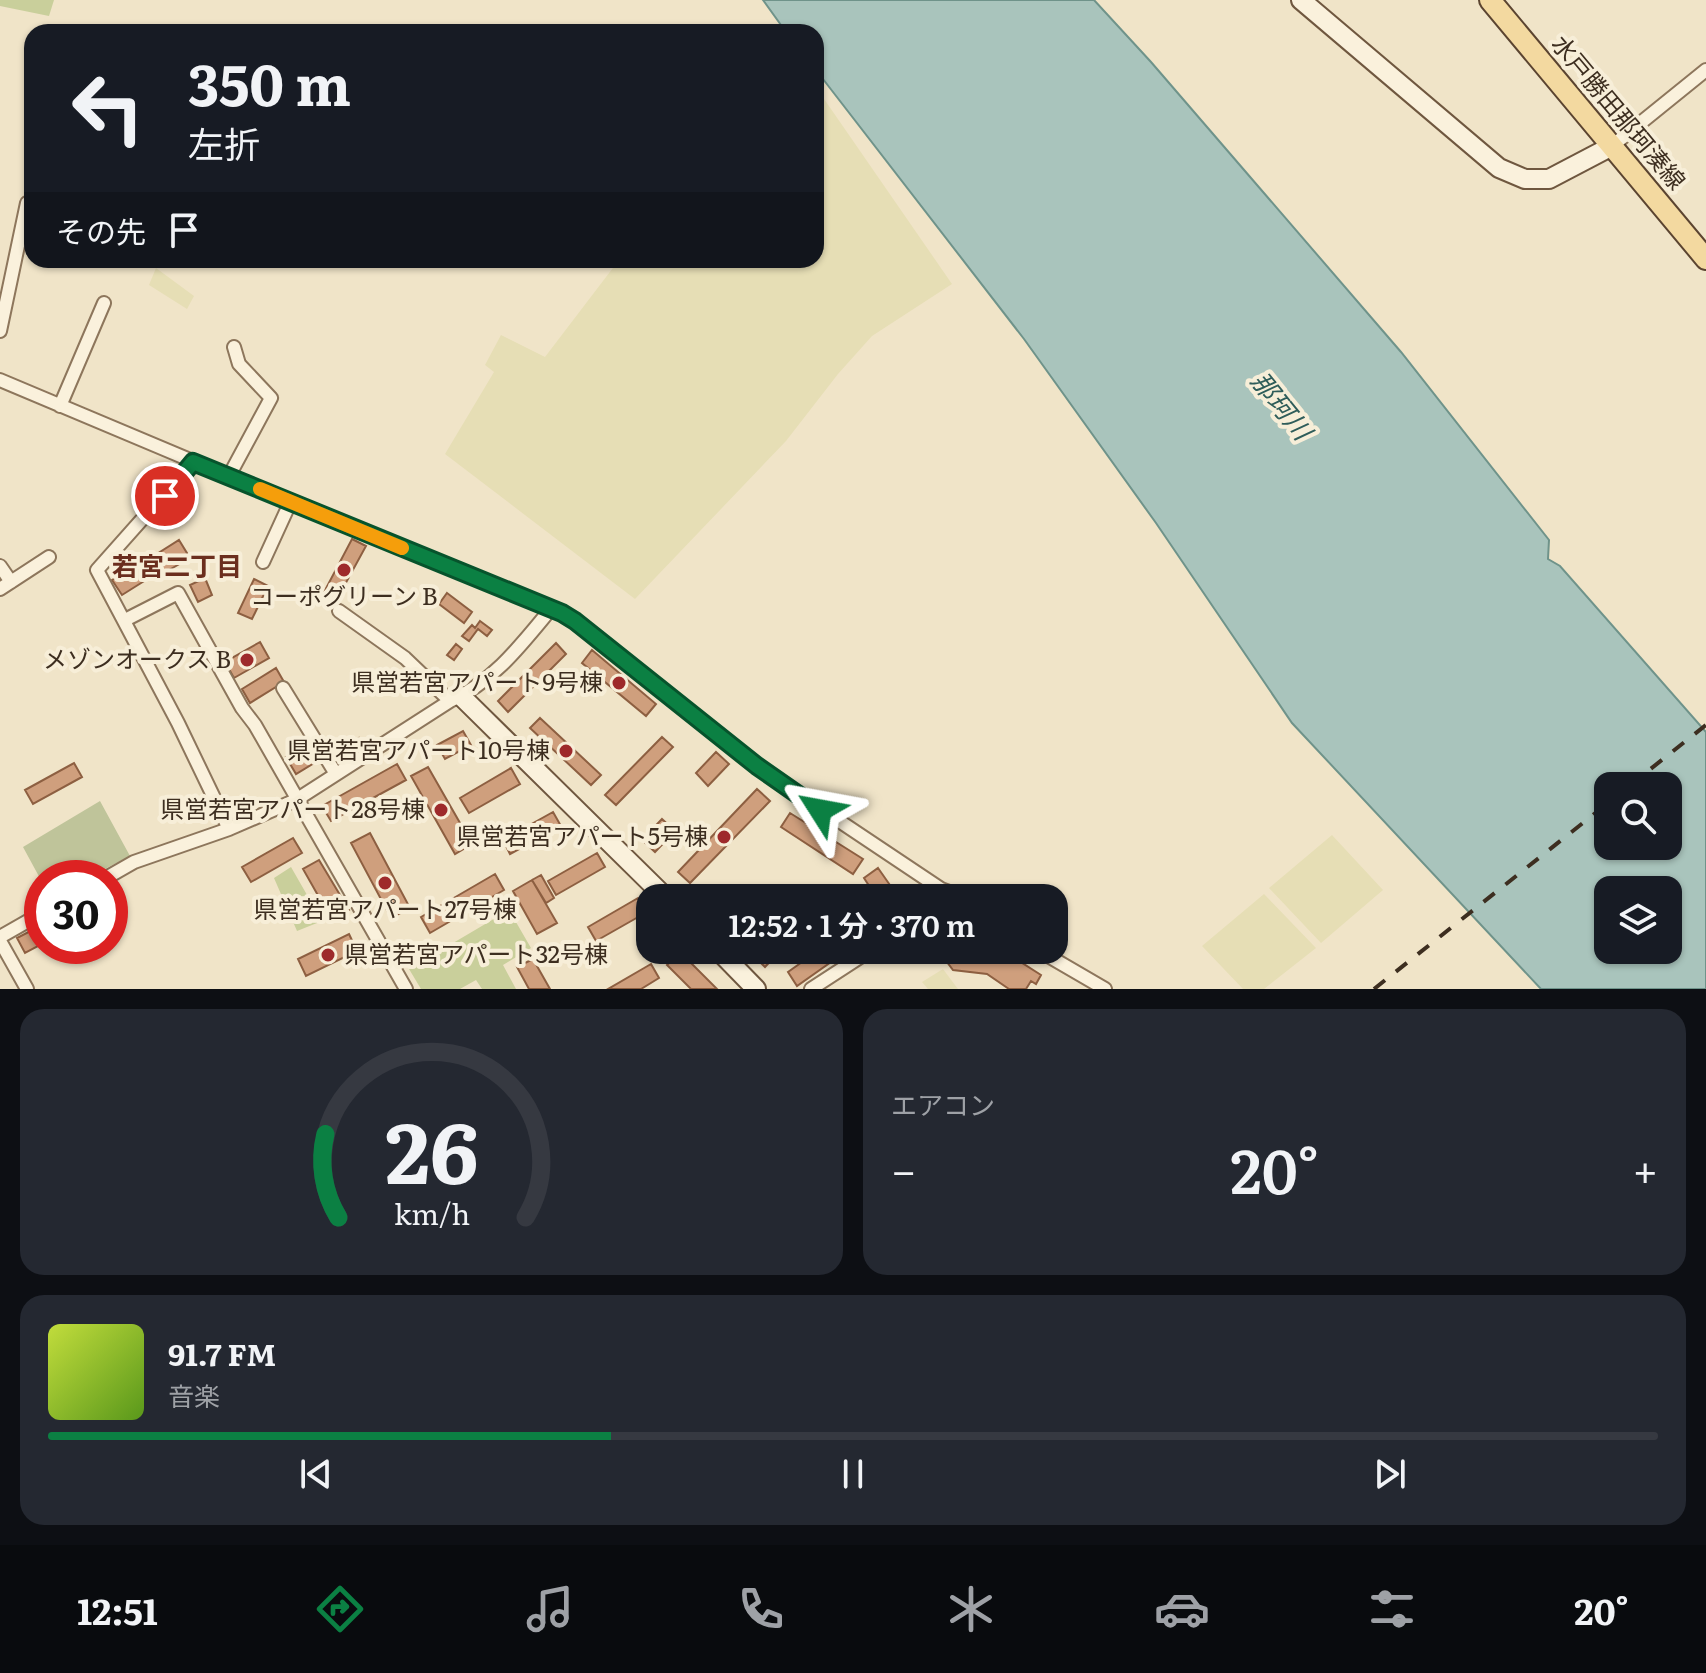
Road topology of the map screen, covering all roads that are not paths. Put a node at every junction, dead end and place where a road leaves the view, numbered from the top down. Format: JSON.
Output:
{"nodes":[{"id":1,"x":1301,"y":0,"type":"edge"},
{"id":2,"x":1490,"y":0,"type":"edge"},
{"id":3,"x":1706,"y":70,"type":"edge"},
{"id":4,"x":1612,"y":146,"type":"junction"},
{"id":5,"x":24,"y":217,"type":"edge"},
{"id":6,"x":1706,"y":259,"type":"edge"},
{"id":7,"x":104,"y":303,"type":"dead end"},
{"id":8,"x":0,"y":331,"type":"edge"},
{"id":9,"x":234,"y":347,"type":"dead end"},
{"id":10,"x":0,"y":380,"type":"edge"},
{"id":11,"x":60,"y":406,"type":"junction"},
{"id":12,"x":193,"y":462,"type":"junction"},
{"id":13,"x":229,"y":476,"type":"junction"},
{"id":14,"x":290,"y":503,"type":"junction"},
{"id":15,"x":49,"y":557,"type":"dead end"},
{"id":16,"x":263,"y":562,"type":"dead end"},
{"id":17,"x":0,"y":566,"type":"edge"},
{"id":18,"x":6,"y":586,"type":"edge"},
{"id":19,"x":550,"y":610,"type":"junction"},
{"id":20,"x":339,"y":611,"type":"dead end"},
{"id":21,"x":125,"y":620,"type":"junction"},
{"id":22,"x":283,"y":688,"type":"dead end"},
{"id":23,"x":456,"y":699,"type":"junction"},
{"id":24,"x":336,"y":774,"type":"junction"},
{"id":25,"x":296,"y":800,"type":"junction"},
{"id":26,"x":229,"y":829,"type":"junction"},
{"id":27,"x":128,"y":865,"type":"edge"},
{"id":28,"x":651,"y":884,"type":"edge"},
{"id":29,"x":928,"y":884,"type":"edge"},
{"id":30,"x":24,"y":924,"type":"edge"},
{"id":31,"x":0,"y":939,"type":"edge"},
{"id":32,"x":732,"y":964,"type":"edge"},
{"id":33,"x":849,"y":964,"type":"edge"},
{"id":34,"x":1062,"y":964,"type":"edge"},
{"id":35,"x":27,"y":989,"type":"edge"},
{"id":36,"x":406,"y":989,"type":"edge"},
{"id":37,"x":756,"y":989,"type":"edge"},
{"id":38,"x":811,"y":989,"type":"edge"},
{"id":39,"x":1105,"y":989,"type":"edge"}],
"edges":[{"from":1,"to":4,"type":"street"},
{"from":2,"to":4,"type":"main road","name":"水戸勝田那珂湊線"},
{"from":3,"to":4,"type":"street"},
{"from":4,"to":6,"type":"main road","name":"水戸勝田那珂湊線"},
{"from":5,"to":8,"type":"street"},
{"from":7,"to":11,"type":"street"},
{"from":9,"to":13,"type":"street"},
{"from":10,"to":11,"type":"street"},
{"from":11,"to":12,"type":"street"},
{"from":12,"to":13,"type":"street"},
{"from":12,"to":21,"type":"street"},
{"from":13,"to":14,"type":"street"},
{"from":14,"to":16,"type":"street"},
{"from":14,"to":19,"type":"street"},
{"from":15,"to":18,"type":"street"},
{"from":17,"to":18,"type":"street"},
{"from":19,"to":23,"type":"street"},
{"from":19,"to":29,"type":"street"},
{"from":20,"to":23,"type":"street"},
{"from":21,"to":25,"type":"street"},
{"from":21,"to":26,"type":"street"},
{"from":22,"to":24,"type":"street"},
{"from":23,"to":24,"type":"street"},
{"from":23,"to":28,"type":"street"},
{"from":24,"to":25,"type":"street"},
{"from":25,"to":26,"type":"street"},
{"from":25,"to":36,"type":"street"},
{"from":26,"to":27,"type":"street"},
{"from":30,"to":31,"type":"street"},
{"from":31,"to":35,"type":"street"},
{"from":32,"to":37,"type":"street"},
{"from":33,"to":38,"type":"street"},
{"from":34,"to":39,"type":"street"}]}
